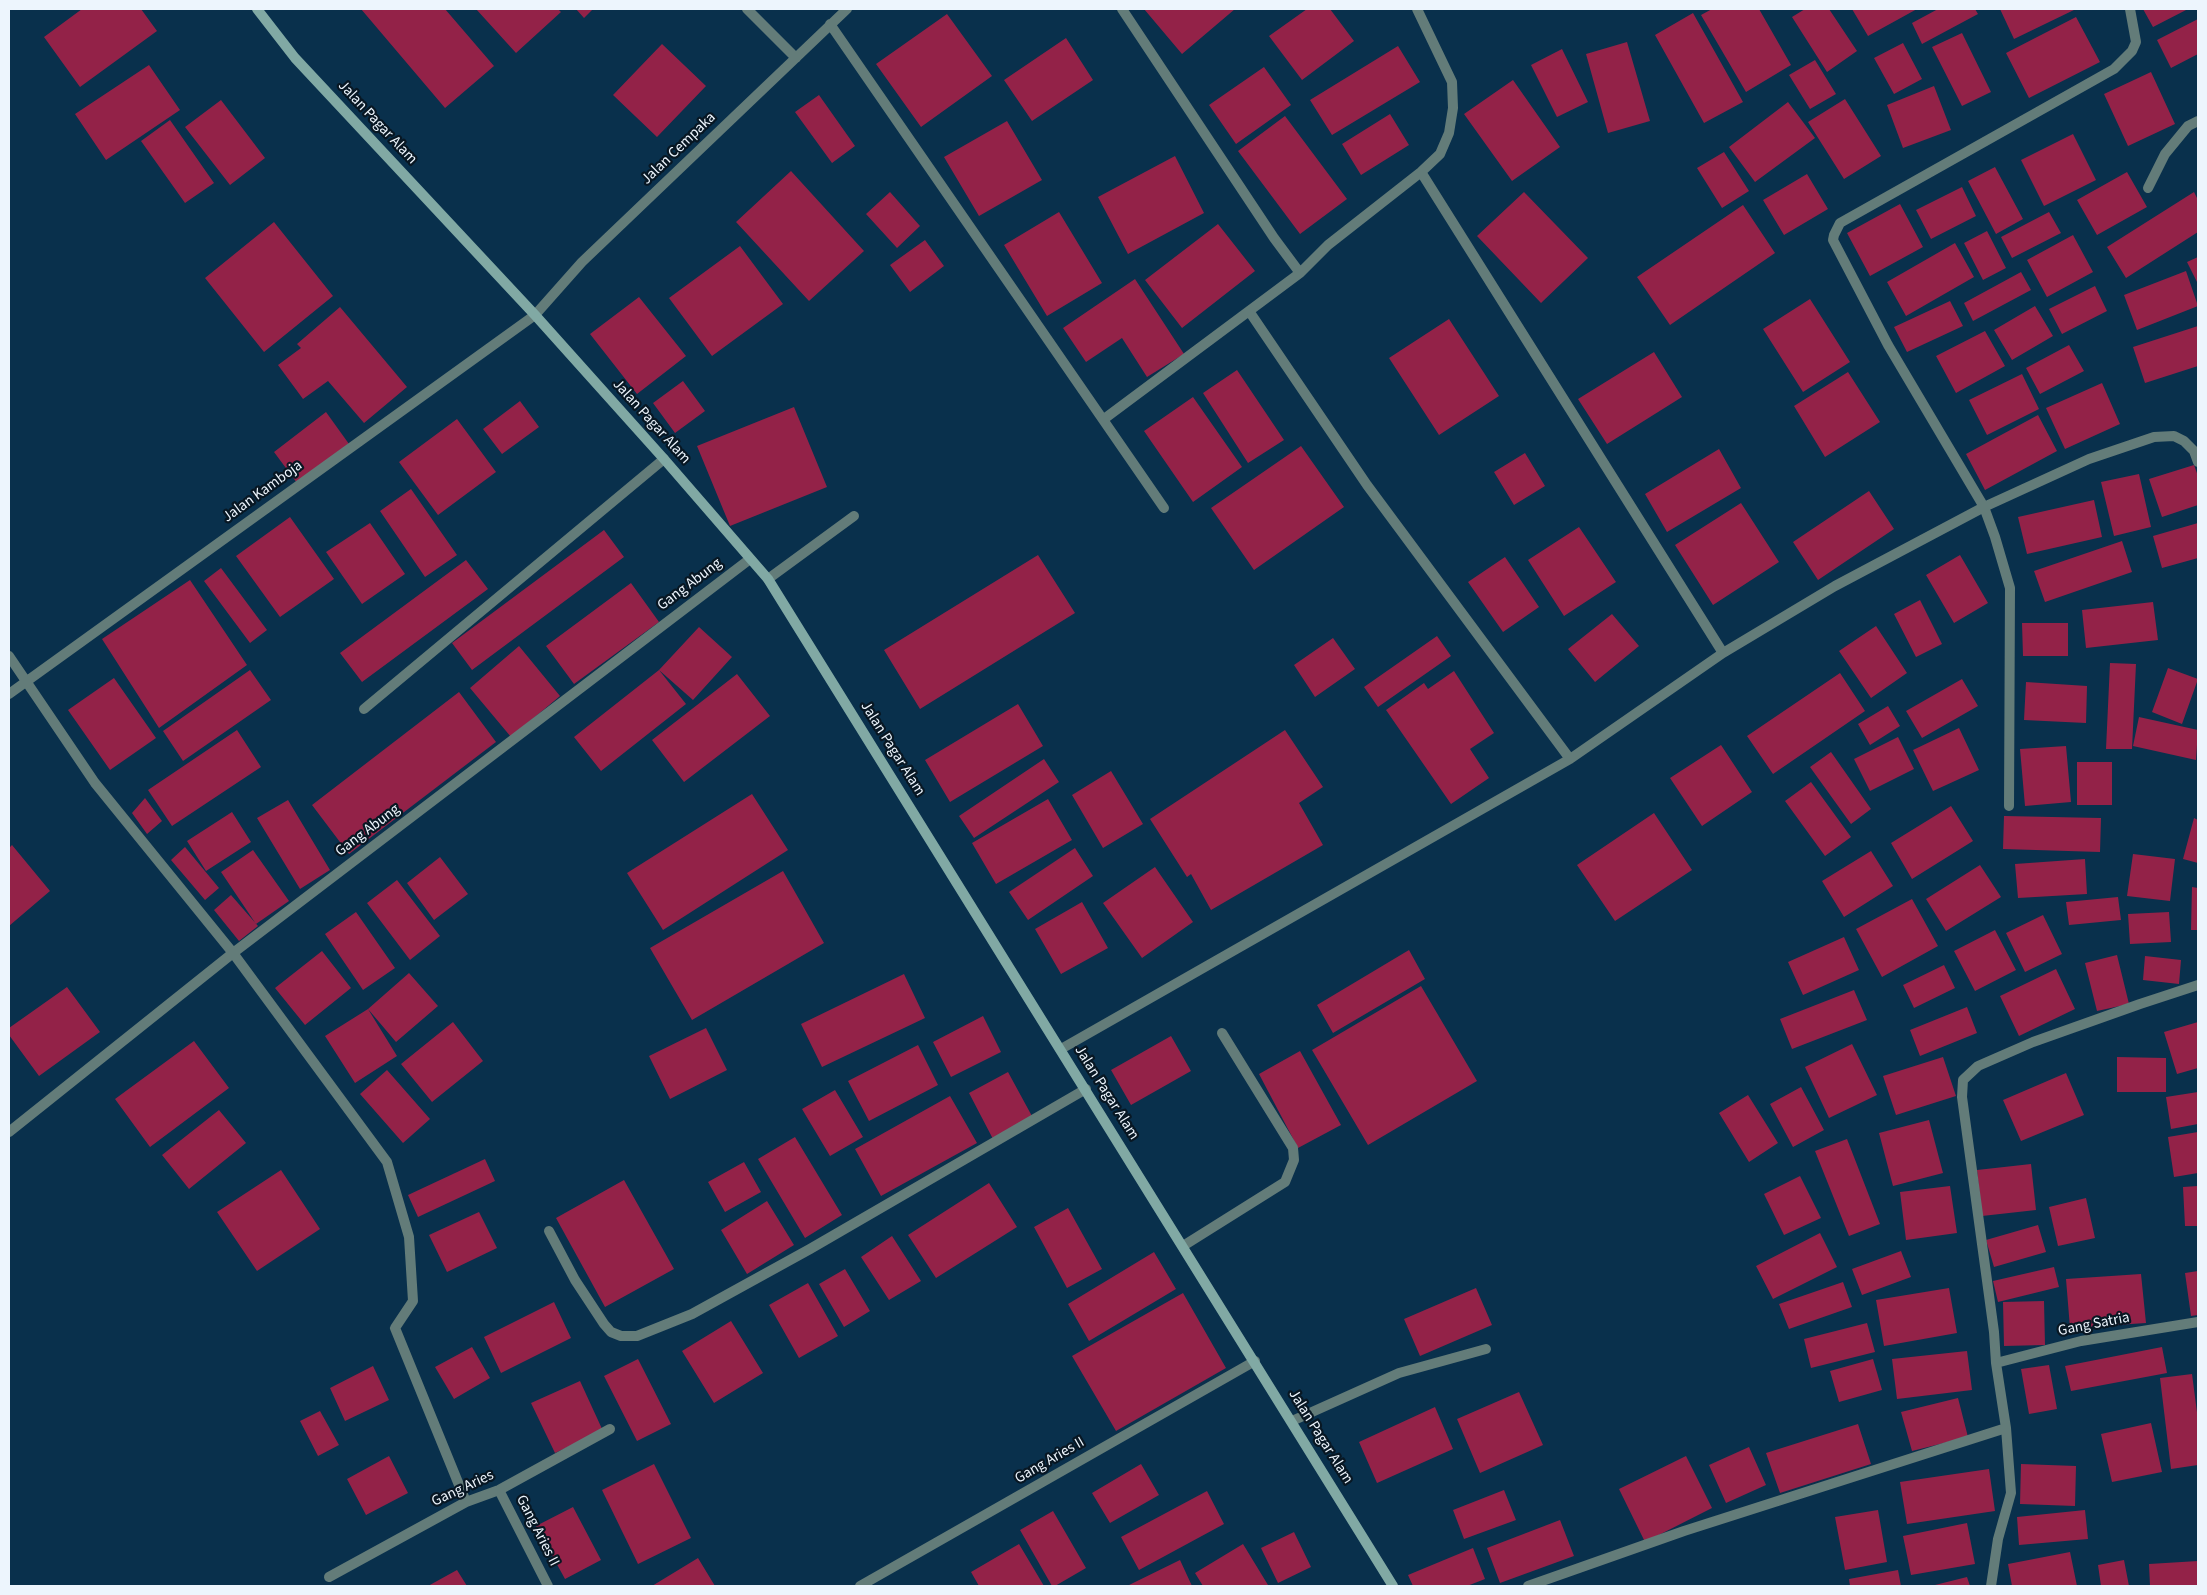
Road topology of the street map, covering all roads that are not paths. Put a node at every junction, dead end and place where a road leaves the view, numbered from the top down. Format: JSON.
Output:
{"nodes":[{"id":1,"x":258,"y":9,"type":"edge"},
{"id":2,"x":747,"y":9,"type":"edge"},
{"id":3,"x":847,"y":9,"type":"edge"},
{"id":4,"x":1122,"y":9,"type":"edge"},
{"id":5,"x":1417,"y":9,"type":"edge"},
{"id":6,"x":2130,"y":9,"type":"edge"},
{"id":7,"x":830,"y":24,"type":"junction"},
{"id":8,"x":796,"y":58,"type":"junction"},
{"id":9,"x":2198,"y":121,"type":"edge"},
{"id":10,"x":1421,"y":172,"type":"junction"},
{"id":11,"x":2148,"y":188,"type":"dead end"},
{"id":12,"x":1300,"y":273,"type":"junction"},
{"id":13,"x":1249,"y":311,"type":"junction"},
{"id":14,"x":535,"y":315,"type":"junction"},
{"id":15,"x":1104,"y":419,"type":"junction"},
{"id":16,"x":664,"y":459,"type":"junction"},
{"id":17,"x":2198,"y":462,"type":"edge"},
{"id":18,"x":1984,"y":507,"type":"junction"},
{"id":19,"x":1164,"y":508,"type":"dead end"},
{"id":20,"x":854,"y":516,"type":"dead end"},
{"id":21,"x":750,"y":558,"type":"junction"},
{"id":22,"x":768,"y":579,"type":"junction"},
{"id":23,"x":1723,"y":654,"type":"junction"},
{"id":24,"x":9,"y":656,"type":"edge"},
{"id":25,"x":26,"y":680,"type":"junction"},
{"id":26,"x":9,"y":694,"type":"edge"},
{"id":27,"x":364,"y":709,"type":"dead end"},
{"id":28,"x":1570,"y":759,"type":"junction"},
{"id":29,"x":2009,"y":806,"type":"dead end"},
{"id":30,"x":234,"y":953,"type":"junction"},
{"id":31,"x":2198,"y":985,"type":"edge"},
{"id":32,"x":1222,"y":1032,"type":"dead end"},
{"id":33,"x":1061,"y":1049,"type":"junction"},
{"id":34,"x":1086,"y":1089,"type":"junction"},
{"id":35,"x":9,"y":1132,"type":"edge"},
{"id":36,"x":549,"y":1232,"type":"dead end"},
{"id":37,"x":1183,"y":1246,"type":"junction"},
{"id":38,"x":2198,"y":1322,"type":"edge"},
{"id":39,"x":1486,"y":1349,"type":"dead end"},
{"id":40,"x":1255,"y":1361,"type":"junction"},
{"id":41,"x":1996,"y":1362,"type":"junction"},
{"id":42,"x":1292,"y":1421,"type":"junction"},
{"id":43,"x":2006,"y":1428,"type":"junction"},
{"id":44,"x":610,"y":1429,"type":"dead end"},
{"id":45,"x":498,"y":1490,"type":"junction"},
{"id":46,"x":466,"y":1502,"type":"junction"},
{"id":47,"x":329,"y":1577,"type":"dead end"},
{"id":48,"x":548,"y":1586,"type":"edge"},
{"id":49,"x":860,"y":1586,"type":"edge"},
{"id":50,"x":1393,"y":1586,"type":"edge"},
{"id":51,"x":1528,"y":1586,"type":"edge"},
{"id":52,"x":1990,"y":1586,"type":"edge"}],
"edges":[{"from":1,"to":14,"type":"street","name":"Jalan Pagar Alam"},
{"from":2,"to":8,"type":"street"},
{"from":3,"to":7,"type":"street","name":"Jalan Cempaka"},
{"from":4,"to":12,"type":"street"},
{"from":5,"to":10,"type":"street"},
{"from":6,"to":18,"type":"street"},
{"from":7,"to":8,"type":"street","name":"Jalan Cempaka"},
{"from":7,"to":15,"type":"street"},
{"from":8,"to":14,"type":"street","name":"Jalan Cempaka"},
{"from":9,"to":11,"type":"street"},
{"from":10,"to":12,"type":"street"},
{"from":10,"to":23,"type":"street"},
{"from":12,"to":13,"type":"street"},
{"from":13,"to":15,"type":"street"},
{"from":13,"to":28,"type":"street"},
{"from":14,"to":16,"type":"street","name":"Jalan Pagar Alam"},
{"from":14,"to":25,"type":"street","name":"Jalan Kamboja"},
{"from":15,"to":19,"type":"street"},
{"from":16,"to":21,"type":"street","name":"Jalan Pagar Alam"},
{"from":16,"to":27,"type":"street"},
{"from":17,"to":18,"type":"street"},
{"from":18,"to":23,"type":"street"},
{"from":18,"to":29,"type":"street"},
{"from":20,"to":22,"type":"street"},
{"from":21,"to":22,"type":"street","name":"Jalan Pagar Alam"},
{"from":21,"to":30,"type":"street","name":"Gang Abung"},
{"from":22,"to":33,"type":"street","name":"Jalan Pagar Alam"},
{"from":23,"to":28,"type":"street"},
{"from":24,"to":25,"type":"street"},
{"from":25,"to":26,"type":"street","name":"Jalan Kamboja"},
{"from":25,"to":30,"type":"street"},
{"from":28,"to":33,"type":"street"},
{"from":30,"to":35,"type":"street","name":"Gang Abung"},
{"from":30,"to":46,"type":"street"},
{"from":31,"to":41,"type":"street"},
{"from":32,"to":37,"type":"street"},
{"from":33,"to":34,"type":"street","name":"Jalan Pagar Alam"},
{"from":34,"to":36,"type":"street"},
{"from":34,"to":37,"type":"street","name":"Jalan Pagar Alam"},
{"from":37,"to":40,"type":"street","name":"Jalan Pagar Alam"},
{"from":38,"to":41,"type":"street","name":"Gang Satria"},
{"from":39,"to":42,"type":"street"},
{"from":40,"to":42,"type":"street","name":"Jalan Pagar Alam"},
{"from":40,"to":49,"type":"street","name":"Gang Aries II"},
{"from":41,"to":43,"type":"street"},
{"from":42,"to":50,"type":"street","name":"Jalan Pagar Alam"},
{"from":43,"to":51,"type":"street"},
{"from":43,"to":52,"type":"street"},
{"from":44,"to":45,"type":"street","name":"Gang Aries"},
{"from":45,"to":46,"type":"street","name":"Gang Aries"},
{"from":45,"to":48,"type":"street","name":"Gang Aries II"},
{"from":46,"to":47,"type":"street","name":"Gang Aries"}]}
